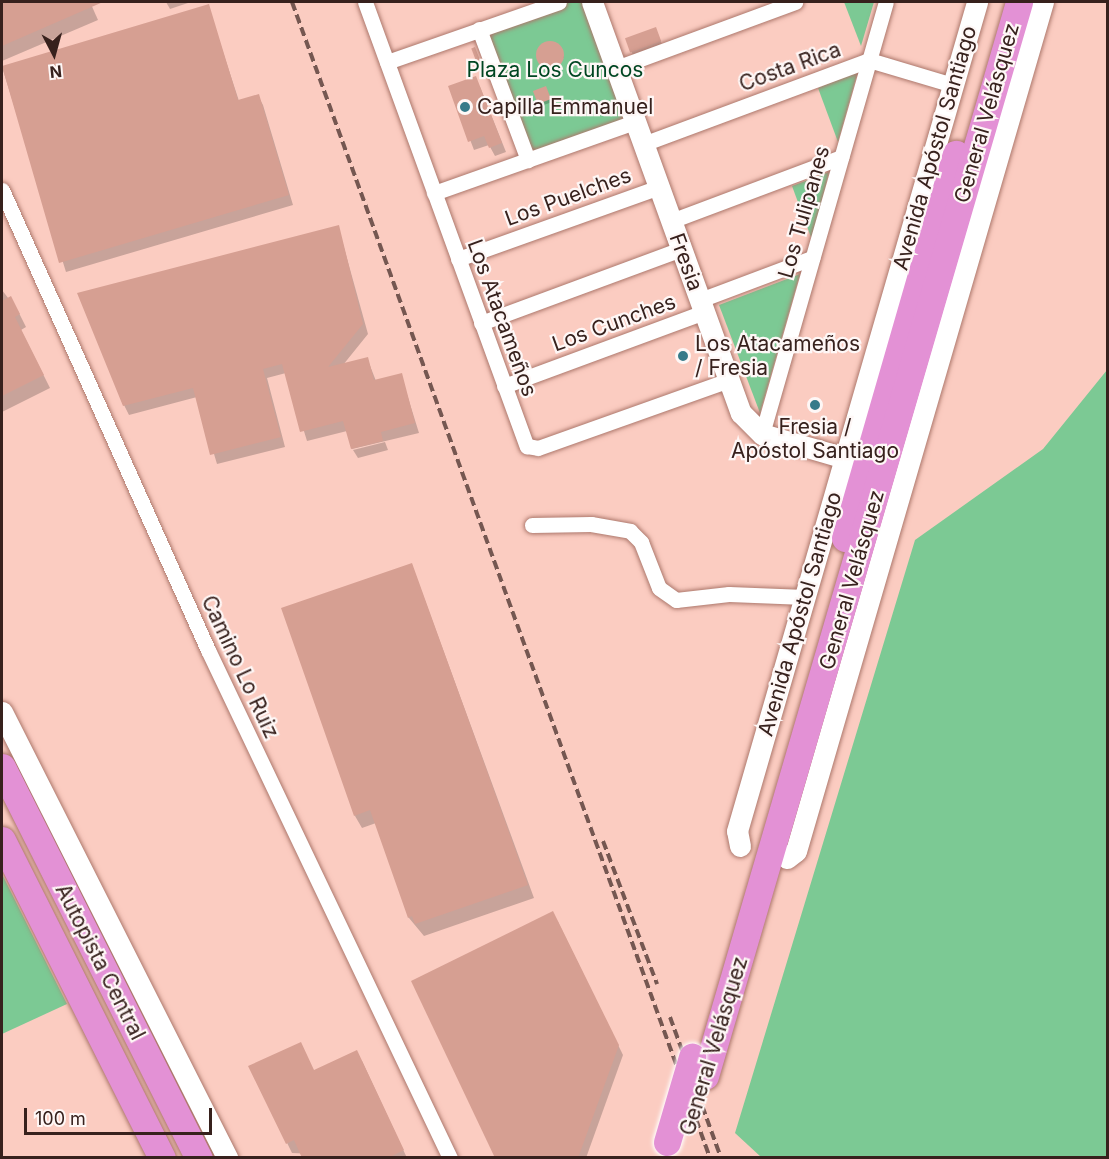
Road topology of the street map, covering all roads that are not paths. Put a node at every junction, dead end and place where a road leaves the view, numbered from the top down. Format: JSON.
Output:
{"nodes":[{"id":1,"x":365,"y":2,"type":"edge"},
{"id":2,"x":559,"y":2,"type":"edge"},
{"id":3,"x":592,"y":2,"type":"edge"},
{"id":4,"x":795,"y":2,"type":"edge"},
{"id":5,"x":886,"y":2,"type":"edge"},
{"id":6,"x":977,"y":2,"type":"edge"},
{"id":7,"x":1000,"y":2,"type":"edge"},
{"id":8,"x":1019,"y":2,"type":"edge"},
{"id":9,"x":1043,"y":2,"type":"edge"},
{"id":10,"x":479,"y":29,"type":"junction"},
{"id":11,"x":869,"y":60,"type":"junction"},
{"id":12,"x":387,"y":62,"type":"junction"},
{"id":13,"x":616,"y":68,"type":"junction"},
{"id":14,"x":953,"y":86,"type":"junction"},
{"id":15,"x":635,"y":122,"type":"junction"},
{"id":16,"x":643,"y":144,"type":"junction"},
{"id":17,"x":842,"y":157,"type":"junction"},
{"id":18,"x":528,"y":160,"type":"junction"},
{"id":19,"x":659,"y":187,"type":"junction"},
{"id":20,"x":2,"y":190,"type":"edge"},
{"id":21,"x":434,"y":193,"type":"junction"},
{"id":22,"x":671,"y":221,"type":"junction"},
{"id":23,"x":681,"y":249,"type":"junction"},
{"id":24,"x":812,"y":258,"type":"junction"},
{"id":25,"x":458,"y":259,"type":"junction"},
{"id":26,"x":702,"y":306,"type":"junction"},
{"id":27,"x":481,"y":323,"type":"junction"},
{"id":28,"x":729,"y":380,"type":"junction"},
{"id":29,"x":504,"y":386,"type":"junction"},
{"id":30,"x":762,"y":434,"type":"junction"},
{"id":31,"x":845,"y":458,"type":"junction"},
{"id":32,"x":532,"y":525,"type":"dead end"},
{"id":33,"x":805,"y":597,"type":"junction"},
{"id":34,"x":2,"y":712,"type":"edge"},
{"id":35,"x":2,"y":766,"type":"edge"},
{"id":36,"x":2,"y":840,"type":"edge"},
{"id":37,"x":740,"y":846,"type":"dead end"},
{"id":38,"x":787,"y":858,"type":"dead end"},
{"id":39,"x":699,"y":1067,"type":"junction"},
{"id":40,"x":670,"y":1152,"type":"edge"},
{"id":41,"x":162,"y":1158,"type":"edge"},
{"id":42,"x":199,"y":1158,"type":"edge"},
{"id":43,"x":227,"y":1158,"type":"edge"},
{"id":44,"x":450,"y":1158,"type":"edge"}],
"edges":[{"from":1,"to":12,"type":"street","name":"Los Atacameños"},
{"from":2,"to":10,"type":"street"},
{"from":3,"to":13,"type":"street","name":"Fresia"},
{"from":4,"to":13,"type":"street"},
{"from":5,"to":11,"type":"street","name":"Los Tulipanes"},
{"from":6,"to":14,"type":"street","name":"Avenida Apóstol Santiago"},
{"from":7,"to":39,"type":"highway","name":"General Velásquez"},
{"from":8,"to":39,"type":"highway","name":"General Velásquez"},
{"from":9,"to":38,"type":"street"},
{"from":10,"to":12,"type":"street"},
{"from":10,"to":18,"type":"street"},
{"from":11,"to":14,"type":"street","name":"Costa Rica"},
{"from":11,"to":16,"type":"street","name":"Costa Rica"},
{"from":11,"to":17,"type":"street","name":"Los Tulipanes"},
{"from":12,"to":21,"type":"street","name":"Los Atacameños"},
{"from":13,"to":15,"type":"street","name":"Fresia"},
{"from":14,"to":31,"type":"street","name":"Avenida Apóstol Santiago"},
{"from":15,"to":16,"type":"street","name":"Fresia"},
{"from":15,"to":18,"type":"street"},
{"from":16,"to":19,"type":"street","name":"Fresia"},
{"from":17,"to":22,"type":"street"},
{"from":17,"to":24,"type":"street","name":"Los Tulipanes"},
{"from":18,"to":21,"type":"street"},
{"from":19,"to":22,"type":"street","name":"Fresia"},
{"from":19,"to":25,"type":"street","name":"Los Puelches"},
{"from":20,"to":44,"type":"street","name":"Camino Lo Ruiz"},
{"from":21,"to":25,"type":"street","name":"Los Atacameños"},
{"from":22,"to":23,"type":"street","name":"Fresia"},
{"from":23,"to":26,"type":"street","name":"Fresia"},
{"from":23,"to":27,"type":"street"},
{"from":24,"to":26,"type":"street","name":"Los Cunches"},
{"from":24,"to":30,"type":"street","name":"Los Tulipanes"},
{"from":25,"to":27,"type":"street","name":"Los Atacameños"},
{"from":26,"to":28,"type":"street","name":"Fresia"},
{"from":26,"to":29,"type":"street","name":"Los Cunches"},
{"from":27,"to":29,"type":"street","name":"Los Atacameños"},
{"from":28,"to":29,"type":"street","name":"Los Atacameños"},
{"from":28,"to":30,"type":"street","name":"Fresia"},
{"from":30,"to":31,"type":"street","name":"Fresia"},
{"from":31,"to":33,"type":"street","name":"Avenida Apóstol Santiago"},
{"from":32,"to":33,"type":"street"},
{"from":33,"to":37,"type":"street","name":"Avenida Apóstol Santiago"},
{"from":34,"to":43,"type":"street"},
{"from":35,"to":42,"type":"highway","name":"Autopista Central"},
{"from":36,"to":41,"type":"highway","name":"Autopista Central"},
{"from":39,"to":40,"type":"highway","name":"General Velásquez"}]}
